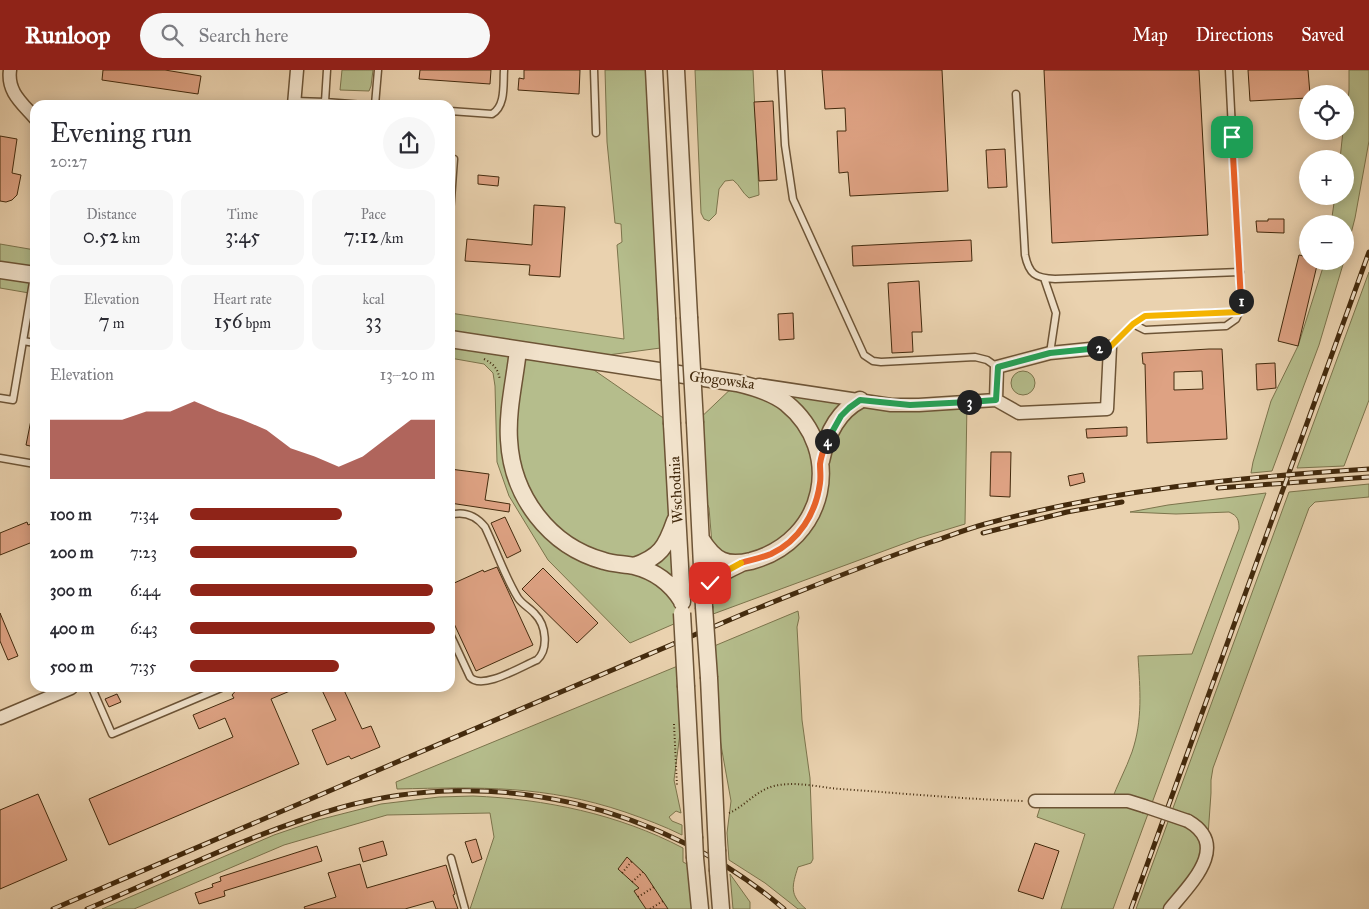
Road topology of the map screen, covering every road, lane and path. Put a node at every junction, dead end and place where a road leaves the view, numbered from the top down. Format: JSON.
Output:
{"nodes":[{"id":1,"x":10,"y":70,"type":"edge"},
{"id":2,"x":297,"y":70,"type":"edge"},
{"id":3,"x":327,"y":70,"type":"edge"},
{"id":4,"x":378,"y":70,"type":"edge"},
{"id":5,"x":504,"y":70,"type":"edge"},
{"id":6,"x":594,"y":70,"type":"edge"},
{"id":7,"x":654,"y":70,"type":"edge"},
{"id":8,"x":676,"y":70,"type":"edge"},
{"id":9,"x":781,"y":70,"type":"edge"},
{"id":10,"x":1229,"y":70,"type":"edge"},
{"id":11,"x":1016,"y":94,"type":"dead end"},
{"id":12,"x":294,"y":100,"type":"edge"},
{"id":13,"x":325,"y":100,"type":"edge"},
{"id":14,"x":375,"y":100,"type":"edge"},
{"id":15,"x":455,"y":111,"type":"edge"},
{"id":16,"x":30,"y":112,"type":"edge"},
{"id":17,"x":596,"y":133,"type":"dead end"},
{"id":18,"x":0,"y":270,"type":"edge"},
{"id":19,"x":1240,"y":272,"type":"junction"},
{"id":20,"x":30,"y":274,"type":"edge"},
{"id":21,"x":1044,"y":278,"type":"junction"},
{"id":22,"x":30,"y":302,"type":"edge"},
{"id":23,"x":1239,"y":312,"type":"junction"},
{"id":24,"x":1133,"y":324,"type":"junction"},
{"id":25,"x":455,"y":340,"type":"edge"},
{"id":26,"x":23,"y":341,"type":"junction"},
{"id":27,"x":30,"y":342,"type":"edge"},
{"id":28,"x":1110,"y":347,"type":"junction"},
{"id":29,"x":518,"y":350,"type":"junction"},
{"id":30,"x":1050,"y":353,"type":"junction"},
{"id":31,"x":484,"y":358,"type":"dead end"},
{"id":32,"x":998,"y":367,"type":"junction"},
{"id":33,"x":736,"y":383,"type":"junction"},
{"id":34,"x":501,"y":386,"type":"dead end"},
{"id":35,"x":0,"y":398,"type":"edge"},
{"id":36,"x":860,"y":400,"type":"junction"},
{"id":37,"x":996,"y":400,"type":"junction"},
{"id":38,"x":0,"y":458,"type":"edge"},
{"id":39,"x":30,"y":463,"type":"edge"},
{"id":40,"x":820,"y":464,"type":"junction"},
{"id":41,"x":455,"y":514,"type":"edge"},
{"id":42,"x":678,"y":514,"type":"junction"},
{"id":43,"x":701,"y":539,"type":"junction"},
{"id":44,"x":742,"y":563,"type":"junction"},
{"id":45,"x":634,"y":566,"type":"junction"},
{"id":46,"x":704,"y":602,"type":"junction"},
{"id":47,"x":682,"y":607,"type":"junction"},
{"id":48,"x":455,"y":645,"type":"edge"},
{"id":49,"x":62,"y":692,"type":"edge"},
{"id":50,"x":94,"y":692,"type":"edge"},
{"id":51,"x":212,"y":692,"type":"edge"},
{"id":52,"x":0,"y":718,"type":"edge"},
{"id":53,"x":1036,"y":801,"type":"joint"},
{"id":54,"x":729,"y":813,"type":"dead end"},
{"id":55,"x":451,"y":858,"type":"dead end"},
{"id":56,"x":632,"y":861,"type":"dead end"},
{"id":57,"x":643,"y":872,"type":"dead end"},
{"id":58,"x":622,"y":873,"type":"dead end"},
{"id":59,"x":632,"y":882,"type":"dead end"},
{"id":60,"x":654,"y":887,"type":"dead end"},
{"id":61,"x":638,"y":897,"type":"dead end"},
{"id":62,"x":663,"y":902,"type":"dead end"},
{"id":63,"x":465,"y":909,"type":"edge"},
{"id":64,"x":650,"y":909,"type":"edge"},
{"id":65,"x":700,"y":909,"type":"edge"},
{"id":66,"x":721,"y":909,"type":"edge"},
{"id":67,"x":1170,"y":909,"type":"edge"}],
"edges":[{"from":1,"to":16,"type":"street"},
{"from":2,"to":12,"type":"street"},
{"from":3,"to":13,"type":"lane"},
{"from":4,"to":14,"type":"lane"},
{"from":5,"to":15,"type":"lane"},
{"from":6,"to":17,"type":"lane"},
{"from":7,"to":42,"type":"street","name":"Wschodnia","bridge":true},
{"from":8,"to":43,"type":"street","name":"Wschodnia","bridge":true},
{"from":9,"to":32,"type":"lane"},
{"from":10,"to":19,"type":"lane"},
{"from":11,"to":21,"type":"lane"},
{"from":18,"to":20,"type":"street"},
{"from":19,"to":21,"type":"lane"},
{"from":19,"to":23,"type":"lane"},
{"from":21,"to":30,"type":"lane"},
{"from":22,"to":26,"type":"lane"},
{"from":23,"to":24,"type":"lane"},
{"from":23,"to":24,"type":"lane"},
{"from":24,"to":28,"type":"lane"},
{"from":25,"to":29,"type":"street","name":"Głogowska"},
{"from":26,"to":27,"type":"lane"},
{"from":26,"to":35,"type":"lane"},
{"from":28,"to":30,"type":"street"},
{"from":28,"to":37,"type":"street"},
{"from":29,"to":33,"type":"street","name":"Głogowska"},
{"from":29,"to":45,"type":"street"},
{"from":30,"to":32,"type":"street"},
{"from":31,"to":34,"type":"path"},
{"from":32,"to":37,"type":"street"},
{"from":33,"to":36,"type":"street","name":"Głogowska"},
{"from":33,"to":40,"type":"street"},
{"from":36,"to":37,"type":"street","name":"Głogowska"},
{"from":36,"to":40,"type":"street"},
{"from":38,"to":39,"type":"lane"},
{"from":40,"to":44,"type":"street"},
{"from":41,"to":48,"type":"lane"},
{"from":42,"to":45,"type":"street"},
{"from":42,"to":47,"type":"street","name":"Wschodnia"},
{"from":43,"to":44,"type":"street"},
{"from":43,"to":46,"type":"street","name":"Wschodnia"},
{"from":44,"to":46,"type":"street"},
{"from":45,"to":47,"type":"street"},
{"from":46,"to":66,"type":"street","name":"Wschodnia","bridge":true},
{"from":47,"to":65,"type":"street","name":"Wschodnia","bridge":true},
{"from":49,"to":52,"type":"street"},
{"from":50,"to":51,"type":"lane"},
{"from":53,"to":54,"type":"path"},
{"from":53,"to":67,"type":"street","bridge":true},
{"from":55,"to":63,"type":"lane"},
{"from":56,"to":58,"type":"path"},
{"from":57,"to":59,"type":"path"},
{"from":60,"to":61,"type":"path"},
{"from":62,"to":64,"type":"path"}]}
